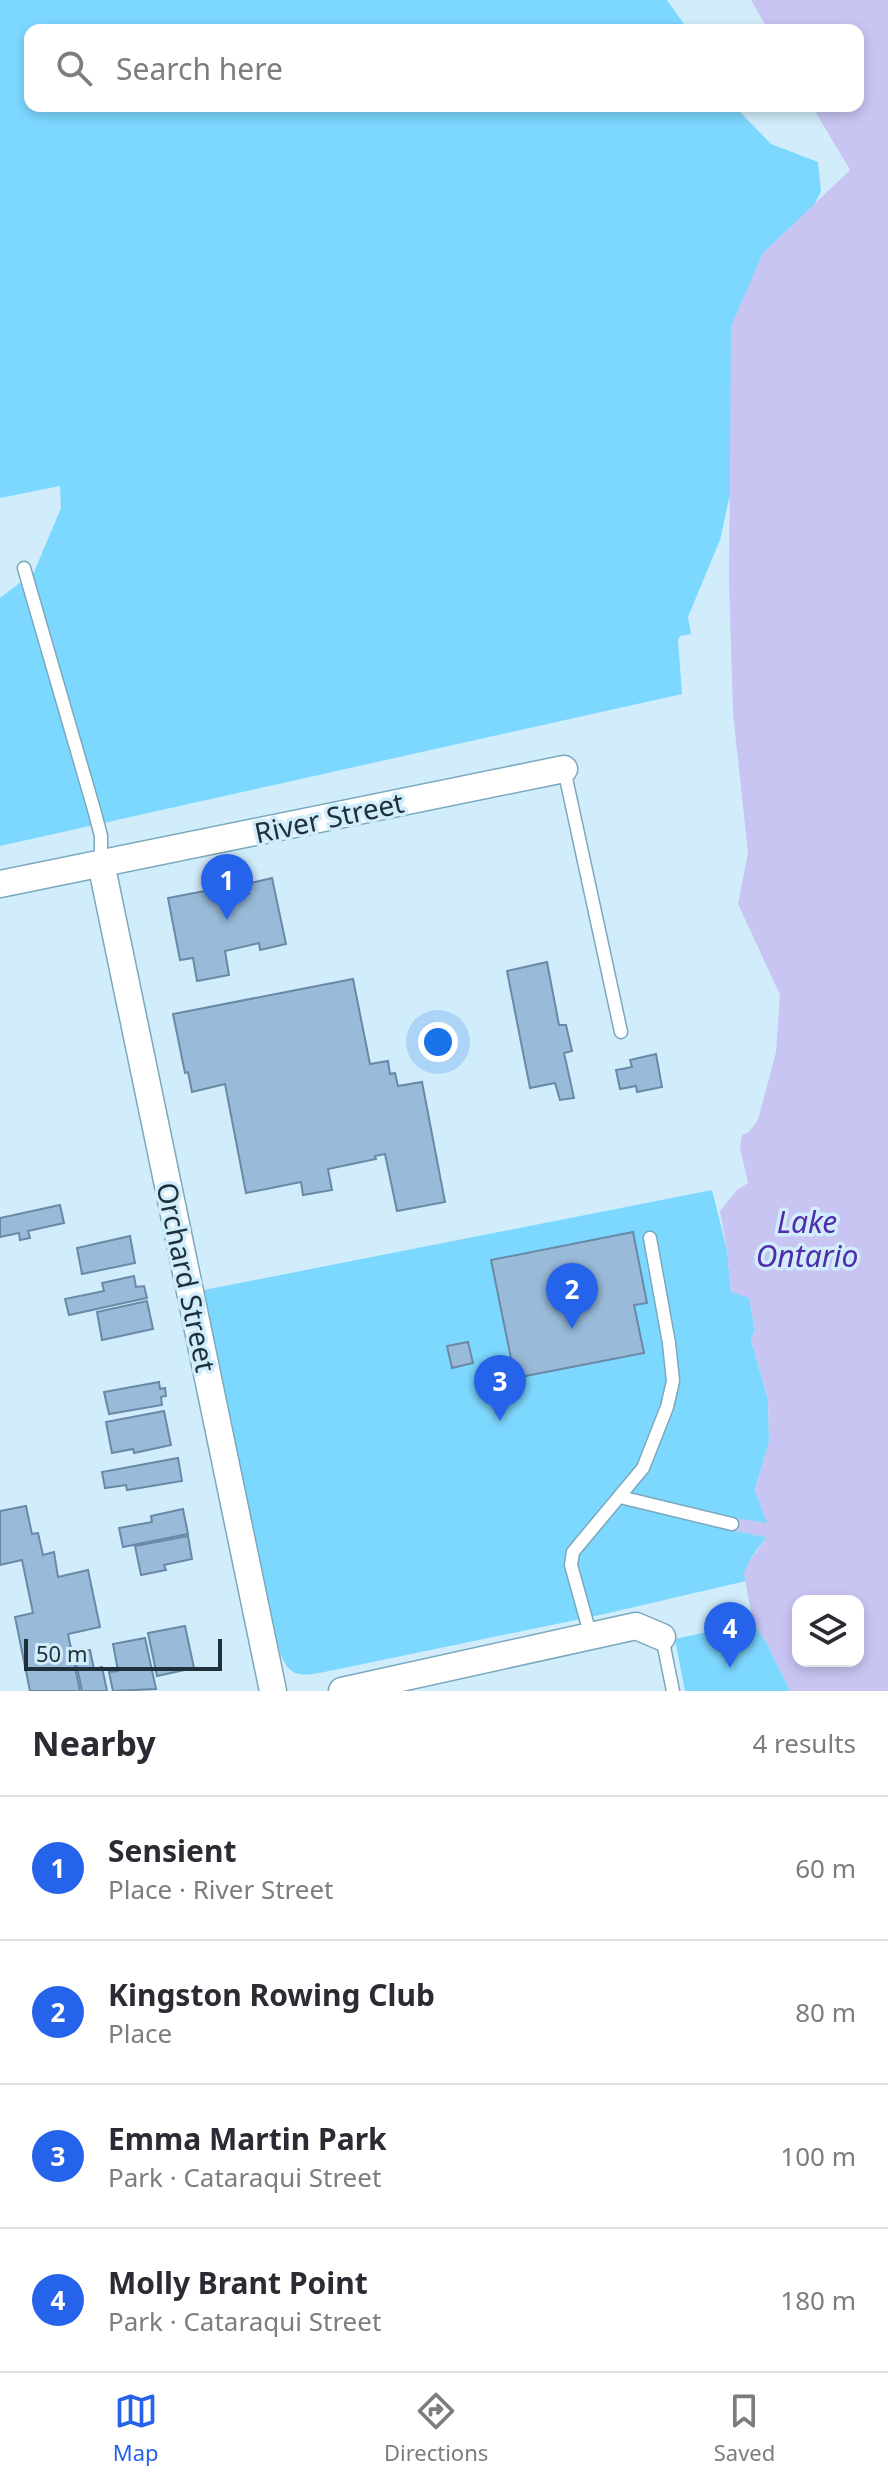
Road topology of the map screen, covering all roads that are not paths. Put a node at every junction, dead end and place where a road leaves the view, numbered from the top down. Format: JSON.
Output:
{"nodes":[{"id":1,"x":24,"y":568,"type":"dead end"},
{"id":2,"x":564,"y":769,"type":"joint"},
{"id":3,"x":101,"y":863,"type":"junction"},
{"id":4,"x":0,"y":884,"type":"edge"},
{"id":5,"x":621,"y":1032,"type":"dead end"},
{"id":6,"x":650,"y":1238,"type":"dead end"},
{"id":7,"x":620,"y":1497,"type":"junction"},
{"id":8,"x":732,"y":1524,"type":"dead end"},
{"id":9,"x":591,"y":1637,"type":"junction"},
{"id":10,"x":662,"y":1637,"type":"joint"},
{"id":11,"x":273,"y":1691,"type":"edge"},
{"id":12,"x":342,"y":1691,"type":"edge"},
{"id":13,"x":673,"y":1691,"type":"edge"}],
"edges":[{"from":1,"to":3,"type":"lane"},
{"from":2,"to":3,"type":"street","name":"River Street"},
{"from":2,"to":5,"type":"lane"},
{"from":3,"to":4,"type":"street","name":"River Street"},
{"from":3,"to":11,"type":"street","name":"Orchard Street"},
{"from":6,"to":7,"type":"lane"},
{"from":7,"to":8,"type":"lane"},
{"from":7,"to":9,"type":"lane"},
{"from":9,"to":10,"type":"street"},
{"from":9,"to":12,"type":"street"},
{"from":10,"to":13,"type":"lane"}]}
